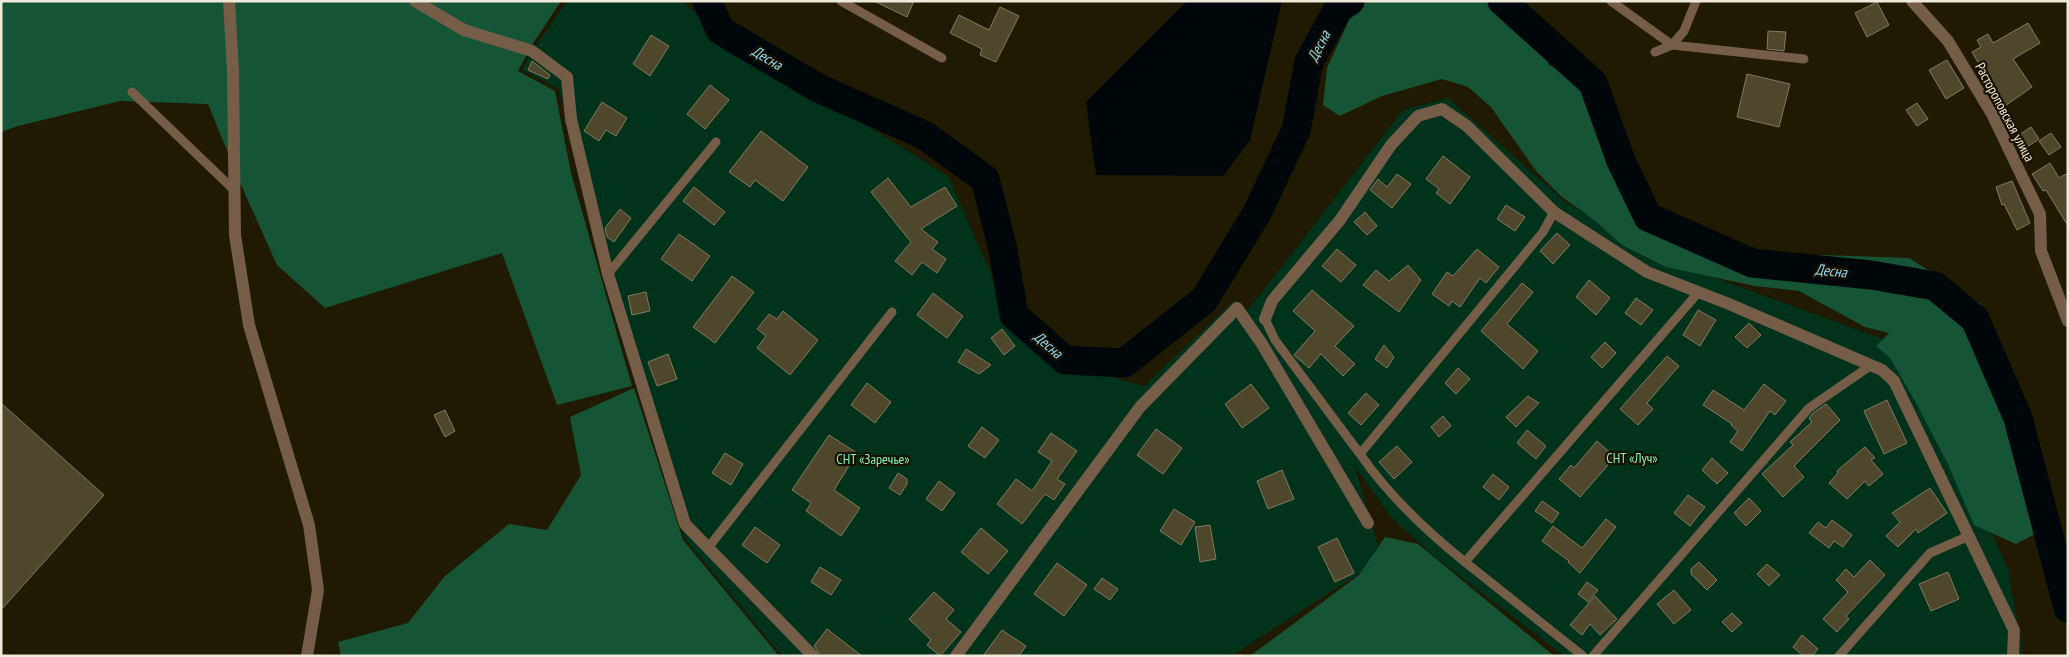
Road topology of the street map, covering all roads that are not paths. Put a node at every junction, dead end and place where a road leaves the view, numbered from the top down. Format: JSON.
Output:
{"nodes":[{"id":1,"x":229,"y":1,"type":"edge"},
{"id":2,"x":415,"y":1,"type":"edge"},
{"id":3,"x":841,"y":1,"type":"edge"},
{"id":4,"x":1611,"y":1,"type":"edge"},
{"id":5,"x":1696,"y":1,"type":"edge"},
{"id":6,"x":1912,"y":1,"type":"edge"},
{"id":7,"x":1672,"y":44,"type":"junction"},
{"id":8,"x":1655,"y":52,"type":"dead end"},
{"id":9,"x":942,"y":58,"type":"dead end"},
{"id":10,"x":1804,"y":59,"type":"dead end"},
{"id":11,"x":132,"y":92,"type":"dead end"},
{"id":12,"x":716,"y":142,"type":"dead end"},
{"id":13,"x":234,"y":190,"type":"junction"},
{"id":14,"x":1554,"y":212,"type":"junction"},
{"id":15,"x":608,"y":274,"type":"junction"},
{"id":16,"x":1697,"y":294,"type":"junction"},
{"id":17,"x":892,"y":312,"type":"dead end"},
{"id":18,"x":1265,"y":319,"type":"joint"},
{"id":19,"x":2068,"y":321,"type":"edge"},
{"id":20,"x":1870,"y":366,"type":"junction"},
{"id":21,"x":1360,"y":454,"type":"junction"},
{"id":22,"x":1368,"y":523,"type":"dead end"},
{"id":23,"x":1969,"y":536,"type":"junction"},
{"id":24,"x":708,"y":548,"type":"junction"},
{"id":25,"x":1464,"y":562,"type":"junction"},
{"id":26,"x":307,"y":656,"type":"edge"},
{"id":27,"x":813,"y":656,"type":"edge"},
{"id":28,"x":956,"y":656,"type":"edge"},
{"id":29,"x":1583,"y":656,"type":"edge"},
{"id":30,"x":1593,"y":656,"type":"edge"},
{"id":31,"x":1839,"y":656,"type":"edge"},
{"id":32,"x":2013,"y":656,"type":"edge"}],
"edges":[{"from":1,"to":13,"type":"street"},
{"from":2,"to":15,"type":"street"},
{"from":3,"to":9,"type":"lane"},
{"from":4,"to":7,"type":"lane"},
{"from":5,"to":7,"type":"lane"},
{"from":6,"to":19,"type":"street","name":"Растороповская улица"},
{"from":7,"to":8,"type":"lane"},
{"from":7,"to":10,"type":"lane"},
{"from":11,"to":13,"type":"lane"},
{"from":12,"to":15,"type":"lane"},
{"from":13,"to":26,"type":"street"},
{"from":14,"to":16,"type":"street"},
{"from":14,"to":18,"type":"street"},
{"from":14,"to":21,"type":"lane"},
{"from":15,"to":24,"type":"street"},
{"from":16,"to":20,"type":"street"},
{"from":16,"to":25,"type":"lane"},
{"from":17,"to":24,"type":"lane"},
{"from":18,"to":21,"type":"lane"},
{"from":20,"to":23,"type":"street"},
{"from":20,"to":30,"type":"lane"},
{"from":21,"to":25,"type":"lane"},
{"from":22,"to":28,"type":"street"},
{"from":23,"to":31,"type":"lane"},
{"from":23,"to":32,"type":"street"},
{"from":24,"to":27,"type":"street"},
{"from":25,"to":29,"type":"lane"}]}
